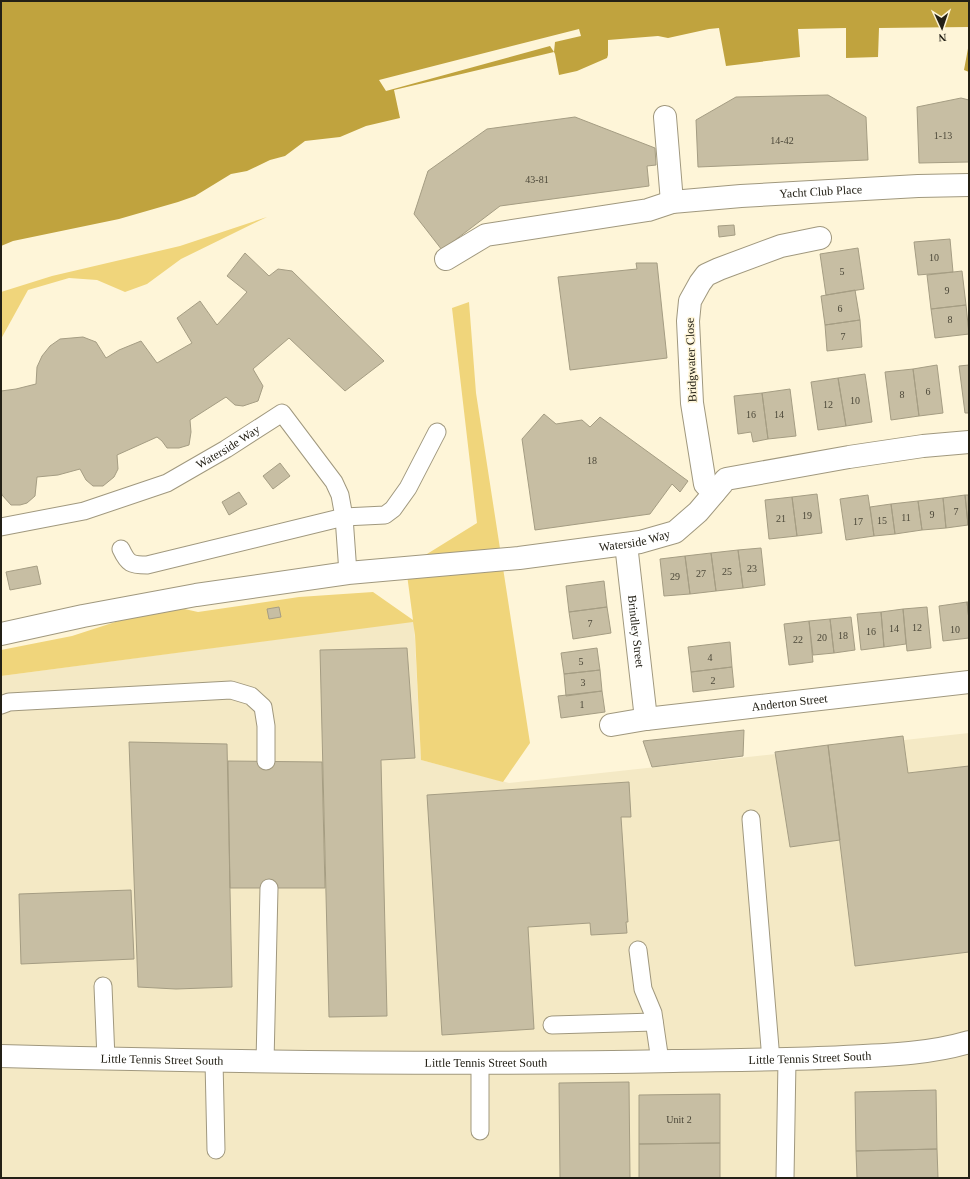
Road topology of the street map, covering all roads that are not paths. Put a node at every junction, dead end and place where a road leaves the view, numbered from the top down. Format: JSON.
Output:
{"nodes":[{"id":1,"x":665,"y":117,"type":"dead end"},
{"id":2,"x":969,"y":185,"type":"edge"},
{"id":3,"x":672,"y":202,"type":"junction"},
{"id":4,"x":820,"y":238,"type":"dead end"},
{"id":5,"x":446,"y":259,"type":"dead end"},
{"id":6,"x":437,"y":432,"type":"dead end"},
{"id":7,"x":969,"y":442,"type":"edge"},
{"id":8,"x":714,"y":493,"type":"junction"},
{"id":9,"x":344,"y":517,"type":"junction"},
{"id":10,"x":1,"y":526,"type":"edge"},
{"id":11,"x":626,"y":544,"type":"junction"},
{"id":12,"x":121,"y":549,"type":"dead end"},
{"id":13,"x":348,"y":573,"type":"junction"},
{"id":14,"x":1,"y":634,"type":"edge"},
{"id":15,"x":969,"y":682,"type":"edge"},
{"id":16,"x":1,"y":705,"type":"edge"},
{"id":17,"x":646,"y":719,"type":"junction"},
{"id":18,"x":611,"y":725,"type":"dead end"},
{"id":19,"x":266,"y":761,"type":"dead end"},
{"id":20,"x":751,"y":818,"type":"dead end"},
{"id":21,"x":269,"y":888,"type":"dead end"},
{"id":22,"x":638,"y":950,"type":"dead end"},
{"id":23,"x":103,"y":986,"type":"dead end"},
{"id":24,"x":654,"y":1022,"type":"junction"},
{"id":25,"x":552,"y":1025,"type":"dead end"},
{"id":26,"x":969,"y":1042,"type":"edge"},
{"id":27,"x":1,"y":1056,"type":"edge"},
{"id":28,"x":106,"y":1059,"type":"junction"},
{"id":29,"x":779,"y":1060,"type":"junction"},
{"id":30,"x":214,"y":1061,"type":"junction"},
{"id":31,"x":660,"y":1061,"type":"junction"},
{"id":32,"x":265,"y":1062,"type":"junction"},
{"id":33,"x":480,"y":1063,"type":"junction"},
{"id":34,"x":480,"y":1131,"type":"dead end"},
{"id":35,"x":216,"y":1150,"type":"dead end"},
{"id":36,"x":786,"y":1178,"type":"edge"}],
"edges":[{"from":1,"to":3,"type":"street"},
{"from":2,"to":3,"type":"street","name":"Yacht Club Place"},
{"from":3,"to":5,"type":"street","name":"Yacht Club Place"},
{"from":4,"to":8,"type":"street","name":"Bridgwater Close"},
{"from":6,"to":9,"type":"lane"},
{"from":7,"to":8,"type":"street","name":"Waterside Way"},
{"from":8,"to":11,"type":"street","name":"Waterside Way"},
{"from":9,"to":10,"type":"lane","name":"Waterside Way"},
{"from":9,"to":12,"type":"lane"},
{"from":9,"to":13,"type":"lane","name":"Waterside Way"},
{"from":11,"to":13,"type":"street","name":"Waterside Way"},
{"from":11,"to":17,"type":"street","name":"Brindley Street"},
{"from":13,"to":14,"type":"street","name":"Waterside Way"},
{"from":15,"to":17,"type":"street","name":"Anderton Street"},
{"from":16,"to":19,"type":"lane"},
{"from":17,"to":18,"type":"street","name":"Anderton Street"},
{"from":20,"to":29,"type":"lane"},
{"from":21,"to":32,"type":"lane"},
{"from":22,"to":24,"type":"lane"},
{"from":23,"to":28,"type":"lane"},
{"from":24,"to":25,"type":"lane"},
{"from":24,"to":31,"type":"lane"},
{"from":26,"to":29,"type":"street","name":"Little Tennis Street South"},
{"from":27,"to":28,"type":"street","name":"Little Tennis Street South"},
{"from":28,"to":30,"type":"street","name":"Little Tennis Street South"},
{"from":29,"to":31,"type":"street","name":"Little Tennis Street South"},
{"from":29,"to":36,"type":"lane"},
{"from":30,"to":32,"type":"street","name":"Little Tennis Street South"},
{"from":30,"to":35,"type":"lane"},
{"from":31,"to":33,"type":"street","name":"Little Tennis Street South"},
{"from":32,"to":33,"type":"street","name":"Little Tennis Street South"},
{"from":33,"to":34,"type":"lane"}]}
